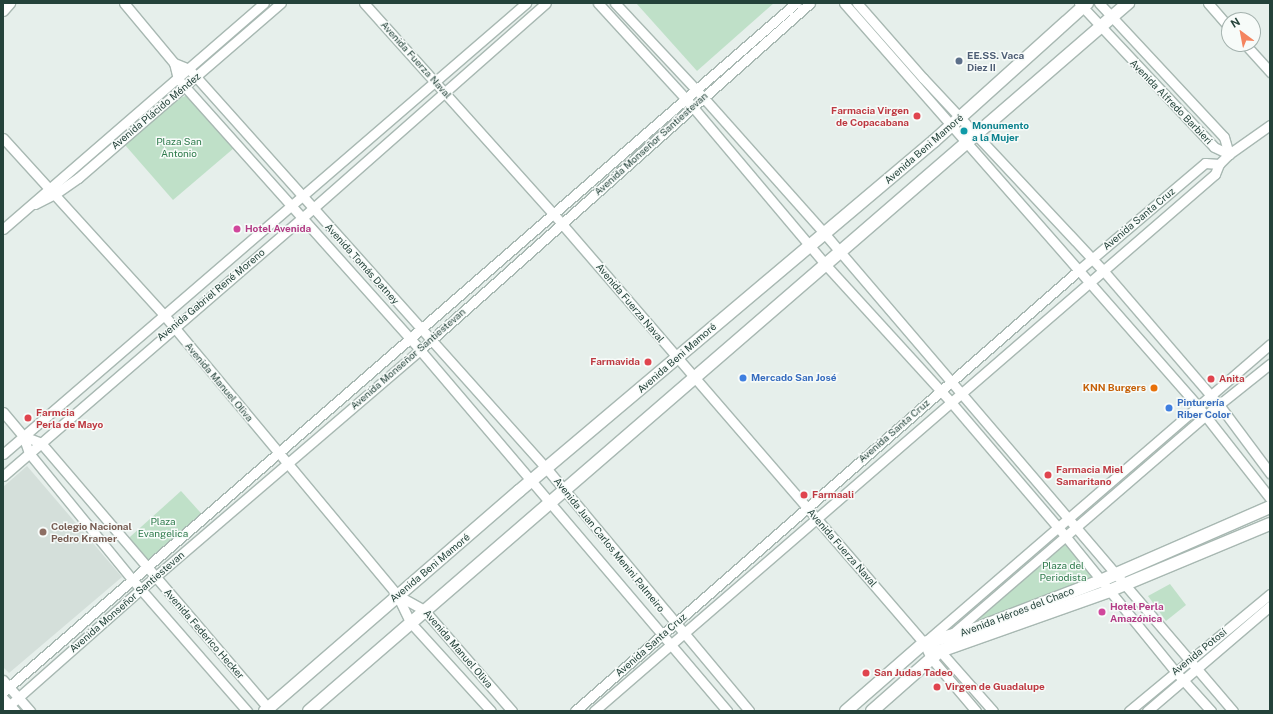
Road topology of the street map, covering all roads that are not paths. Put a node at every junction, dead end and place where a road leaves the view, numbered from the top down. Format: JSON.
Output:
{"nodes":[{"id":1,"x":10,"y":3,"type":"edge"},
{"id":2,"x":124,"y":3,"type":"edge"},
{"id":3,"x":264,"y":3,"type":"edge"},
{"id":4,"x":281,"y":3,"type":"edge"},
{"id":5,"x":364,"y":3,"type":"edge"},
{"id":6,"x":526,"y":3,"type":"edge"},
{"id":7,"x":546,"y":3,"type":"edge"},
{"id":8,"x":598,"y":3,"type":"edge"},
{"id":9,"x":615,"y":3,"type":"edge"},
{"id":10,"x":796,"y":3,"type":"edge"},
{"id":11,"x":810,"y":3,"type":"edge"},
{"id":12,"x":844,"y":3,"type":"edge"},
{"id":13,"x":857,"y":3,"type":"edge"},
{"id":14,"x":1099,"y":3,"type":"edge"},
{"id":15,"x":1128,"y":3,"type":"edge"},
{"id":16,"x":1208,"y":3,"type":"edge"},
{"id":17,"x":1083,"y":4,"type":"edge"},
{"id":18,"x":3,"y":11,"type":"edge"},
{"id":19,"x":1112,"y":17,"type":"junction"},
{"id":20,"x":1221,"y":17,"type":"edge"},
{"id":21,"x":1100,"y":27,"type":"junction"},
{"id":22,"x":1252,"y":52,"type":"edge"},
{"id":23,"x":174,"y":63,"type":"junction"},
{"id":24,"x":189,"y":70,"type":"junction"},
{"id":25,"x":1270,"y":72,"type":"edge"},
{"id":26,"x":196,"y":78,"type":"junction"},
{"id":27,"x":178,"y":79,"type":"junction"},
{"id":28,"x":435,"y":82,"type":"junction"},
{"id":29,"x":186,"y":87,"type":"junction"},
{"id":30,"x":696,"y":90,"type":"junction"},
{"id":31,"x":444,"y":92,"type":"junction"},
{"id":32,"x":703,"y":97,"type":"junction"},
{"id":33,"x":690,"y":103,"type":"junction"},
{"id":34,"x":961,"y":116,"type":"junction"},
{"id":35,"x":1270,"y":125,"type":"edge"},
{"id":36,"x":951,"y":126,"type":"junction"},
{"id":37,"x":977,"y":133,"type":"junction"},
{"id":38,"x":3,"y":138,"type":"edge"},
{"id":39,"x":965,"y":143,"type":"junction"},
{"id":40,"x":1229,"y":154,"type":"junction"},
{"id":41,"x":1219,"y":164,"type":"junction"},
{"id":42,"x":52,"y":191,"type":"junction"},
{"id":43,"x":303,"y":198,"type":"junction"},
{"id":44,"x":292,"y":207,"type":"junction"},
{"id":45,"x":312,"y":209,"type":"junction"},
{"id":46,"x":553,"y":213,"type":"junction"},
{"id":47,"x":302,"y":218,"type":"junction"},
{"id":48,"x":562,"y":224,"type":"junction"},
{"id":49,"x":3,"y":229,"type":"edge"},
{"id":50,"x":824,"y":234,"type":"junction"},
{"id":51,"x":810,"y":246,"type":"junction"},
{"id":52,"x":839,"y":251,"type":"junction"},
{"id":53,"x":1092,"y":258,"type":"junction"},
{"id":54,"x":825,"y":264,"type":"junction"},
{"id":55,"x":1080,"y":269,"type":"junction"},
{"id":56,"x":1102,"y":269,"type":"junction"},
{"id":57,"x":1090,"y":280,"type":"junction"},
{"id":58,"x":164,"y":315,"type":"junction"},
{"id":59,"x":173,"y":327,"type":"junction"},
{"id":60,"x":420,"y":329,"type":"junction"},
{"id":61,"x":409,"y":338,"type":"junction"},
{"id":62,"x":430,"y":341,"type":"junction"},
{"id":63,"x":1270,"y":344,"type":"edge"},
{"id":64,"x":420,"y":350,"type":"junction"},
{"id":65,"x":677,"y":358,"type":"junction"},
{"id":66,"x":1270,"y":364,"type":"edge"},
{"id":67,"x":694,"y":377,"type":"junction"},
{"id":68,"x":950,"y":382,"type":"junction"},
{"id":69,"x":940,"y":391,"type":"junction"},
{"id":70,"x":960,"y":392,"type":"junction"},
{"id":71,"x":1210,"y":395,"type":"junction"},
{"id":72,"x":950,"y":401,"type":"junction"},
{"id":73,"x":1197,"y":405,"type":"junction"},
{"id":74,"x":1220,"y":406,"type":"junction"},
{"id":75,"x":3,"y":412,"type":"edge"},
{"id":76,"x":1206,"y":415,"type":"junction"},
{"id":77,"x":23,"y":436,"type":"junction"},
{"id":78,"x":41,"y":443,"type":"junction"},
{"id":79,"x":29,"y":453,"type":"junction"},
{"id":80,"x":279,"y":453,"type":"junction"},
{"id":81,"x":3,"y":454,"type":"edge"},
{"id":82,"x":287,"y":462,"type":"junction"},
{"id":83,"x":546,"y":469,"type":"junction"},
{"id":84,"x":1270,"y":473,"type":"edge"},
{"id":85,"x":3,"y":476,"type":"edge"},
{"id":86,"x":533,"y":480,"type":"junction"},
{"id":87,"x":564,"y":489,"type":"junction"},
{"id":88,"x":1270,"y":498,"type":"edge"},
{"id":89,"x":549,"y":501,"type":"junction"},
{"id":90,"x":1270,"y":507,"type":"edge"},
{"id":91,"x":807,"y":508,"type":"junction"},
{"id":92,"x":816,"y":517,"type":"junction"},
{"id":93,"x":1069,"y":519,"type":"junction"},
{"id":94,"x":1270,"y":524,"type":"edge"},
{"id":95,"x":1058,"y":528,"type":"junction"},
{"id":96,"x":1077,"y":528,"type":"junction"},
{"id":97,"x":1066,"y":537,"type":"junction"},
{"id":98,"x":146,"y":567,"type":"junction"},
{"id":99,"x":1114,"y":575,"type":"junction"},
{"id":100,"x":155,"y":577,"type":"junction"},
{"id":101,"x":131,"y":578,"type":"junction"},
{"id":102,"x":1100,"y":581,"type":"junction"},
{"id":103,"x":1123,"y":584,"type":"junction"},
{"id":104,"x":141,"y":589,"type":"junction"},
{"id":105,"x":1109,"y":591,"type":"junction"},
{"id":106,"x":1270,"y":594,"type":"edge"},
{"id":107,"x":397,"y":595,"type":"junction"},
{"id":108,"x":1270,"y":606,"type":"edge"},
{"id":109,"x":424,"y":610,"type":"junction"},
{"id":110,"x":410,"y":622,"type":"junction"},
{"id":111,"x":675,"y":625,"type":"junction"},
{"id":112,"x":682,"y":634,"type":"junction"},
{"id":113,"x":663,"y":635,"type":"junction"},
{"id":114,"x":948,"y":638,"type":"junction"},
{"id":115,"x":924,"y":643,"type":"junction"},
{"id":116,"x":671,"y":644,"type":"junction"},
{"id":117,"x":936,"y":654,"type":"junction"},
{"id":118,"x":1187,"y":660,"type":"junction"},
{"id":119,"x":1194,"y":669,"type":"junction"},
{"id":120,"x":1175,"y":671,"type":"junction"},
{"id":121,"x":1182,"y":680,"type":"junction"},
{"id":122,"x":5,"y":686,"type":"edge"},
{"id":123,"x":18,"y":698,"type":"junction"},
{"id":124,"x":8,"y":706,"type":"edge"},
{"id":125,"x":268,"y":710,"type":"edge"},
{"id":126,"x":30,"y":711,"type":"edge"},
{"id":127,"x":247,"y":711,"type":"edge"},
{"id":128,"x":309,"y":711,"type":"edge"},
{"id":129,"x":491,"y":711,"type":"edge"},
{"id":130,"x":512,"y":711,"type":"edge"},
{"id":131,"x":575,"y":711,"type":"edge"},
{"id":132,"x":594,"y":711,"type":"edge"},
{"id":133,"x":727,"y":711,"type":"edge"},
{"id":134,"x":749,"y":711,"type":"edge"},
{"id":135,"x":846,"y":711,"type":"edge"},
{"id":136,"x":872,"y":711,"type":"edge"},
{"id":137,"x":976,"y":711,"type":"edge"},
{"id":138,"x":992,"y":711,"type":"edge"},
{"id":139,"x":1129,"y":711,"type":"edge"},
{"id":140,"x":1147,"y":711,"type":"edge"},
{"id":141,"x":1211,"y":711,"type":"edge"},
{"id":142,"x":1233,"y":711,"type":"edge"}],
"edges":[{"from":1,"to":18,"type":"street"},
{"from":2,"to":23,"type":"street","name":"Avenida Tomás Datney"},
{"from":3,"to":24,"type":"street","name":"Avenida Plácido Méndez"},
{"from":4,"to":26,"type":"street","name":"Avenida Plácido Méndez"},
{"from":5,"to":28,"type":"street","name":"Avenida Fuerza Naval"},
{"from":6,"to":28,"type":"street","name":"Avenida Gabriel René Moreno"},
{"from":7,"to":31,"type":"street","name":"Avenida Gabriel René Moreno"},
{"from":8,"to":33,"type":"street"},
{"from":9,"to":30,"type":"street"},
{"from":10,"to":30,"type":"street","name":"Avenida Monseñor Santiestevan"},
{"from":11,"to":32,"type":"street","name":"Avenida Monseñor Santiestevan"},
{"from":12,"to":36,"type":"street"},
{"from":13,"to":34,"type":"street"},
{"from":14,"to":19,"type":"street","name":"Avenida Alfredo Barbieri"},
{"from":15,"to":19,"type":"street"},
{"from":16,"to":20,"type":"street"},
{"from":17,"to":21,"type":"street","name":"Avenida Alfredo Barbieri"},
{"from":17,"to":34,"type":"street","name":"Avenida Beni Mamoré"},
{"from":19,"to":21,"type":"street"},
{"from":19,"to":40,"type":"street","name":"Avenida Alfredo Barbieri"},
{"from":21,"to":37,"type":"street"},
{"from":21,"to":40,"type":"street","name":"Avenida Alfredo Barbieri"},
{"from":22,"to":25,"type":"street"},
{"from":23,"to":24,"type":"street","name":"Avenida Tomás Datney"},
{"from":23,"to":27,"type":"street","name":"Avenida Tomás Datney"},
{"from":24,"to":26,"type":"street","name":"Avenida Tomás Datney"},
{"from":24,"to":27,"type":"street","name":"Avenida Plácido Méndez"},
{"from":26,"to":29,"type":"street","name":"Avenida Plácido Méndez"},
{"from":26,"to":43,"type":"street","name":"Avenida Tomás Datney"},
{"from":27,"to":29,"type":"street"},
{"from":27,"to":42,"type":"street","name":"Avenida Plácido Méndez"},
{"from":28,"to":31,"type":"street","name":"Avenida Fuerza Naval"},
{"from":28,"to":43,"type":"street","name":"Avenida Gabriel René Moreno"},
{"from":29,"to":42,"type":"street","name":"Avenida Plácido Méndez"},
{"from":29,"to":44,"type":"street"},
{"from":30,"to":32,"type":"street"},
{"from":30,"to":33,"type":"street","name":"Avenida Monseñor Santiestevan"},
{"from":31,"to":45,"type":"street","name":"Avenida Gabriel René Moreno"},
{"from":31,"to":46,"type":"street","name":"Avenida Fuerza Naval"},
{"from":32,"to":33,"type":"street","name":"Avenida Monseñor Santiestevan"},
{"from":32,"to":50,"type":"street"},
{"from":33,"to":46,"type":"street","name":"Avenida Monseñor Santiestevan"},
{"from":33,"to":48,"type":"street","name":"Avenida Monseñor Santiestevan"},
{"from":33,"to":51,"type":"street"},
{"from":34,"to":36,"type":"street","name":"Avenida Beni Mamoré"},
{"from":34,"to":37,"type":"street"},
{"from":35,"to":40,"type":"street","name":"Avenida Santa Cruz"},
{"from":36,"to":39,"type":"street"},
{"from":36,"to":50,"type":"street","name":"Avenida Beni Mamoré"},
{"from":37,"to":39,"type":"street"},
{"from":37,"to":53,"type":"street"},
{"from":38,"to":42,"type":"street","name":"Avenida Manuel Oliva"},
{"from":39,"to":52,"type":"street"},
{"from":39,"to":55,"type":"street"},
{"from":40,"to":41,"type":"street","name":"Avenida Santa Cruz"},
{"from":41,"to":53,"type":"street","name":"Avenida Santa Cruz"},
{"from":41,"to":56,"type":"street","name":"Avenida Santa Cruz"},
{"from":42,"to":49,"type":"street","name":"Avenida Plácido Méndez"},
{"from":42,"to":58,"type":"street","name":"Avenida Manuel Oliva"},
{"from":43,"to":44,"type":"street","name":"Avenida Gabriel René Moreno"},
{"from":43,"to":45,"type":"street","name":"Avenida Tomás Datney"},
{"from":44,"to":47,"type":"street","name":"Avenida Tomás Datney"},
{"from":44,"to":58,"type":"street","name":"Avenida Gabriel René Moreno"},
{"from":45,"to":47,"type":"street","name":"Avenida Gabriel René Moreno"},
{"from":45,"to":60,"type":"street","name":"Avenida Tomás Datney"},
{"from":46,"to":48,"type":"street","name":"Avenida Fuerza Naval"},
{"from":46,"to":60,"type":"street","name":"Avenida Monseñor Santiestevan"},
{"from":47,"to":59,"type":"street","name":"Avenida Gabriel René Moreno"},
{"from":47,"to":61,"type":"street","name":"Avenida Tomás Datney"},
{"from":48,"to":62,"type":"street","name":"Avenida Monseñor Santiestevan"},
{"from":48,"to":65,"type":"street","name":"Avenida Fuerza Naval"},
{"from":50,"to":51,"type":"street","name":"Avenida Beni Mamoré"},
{"from":50,"to":52,"type":"street"},
{"from":51,"to":54,"type":"street"},
{"from":51,"to":65,"type":"street","name":"Avenida Beni Mamoré"},
{"from":52,"to":54,"type":"street"},
{"from":52,"to":68,"type":"street"},
{"from":53,"to":55,"type":"street","name":"Avenida Santa Cruz"},
{"from":53,"to":56,"type":"street"},
{"from":54,"to":67,"type":"street"},
{"from":54,"to":69,"type":"street"},
{"from":55,"to":57,"type":"street"},
{"from":55,"to":68,"type":"street","name":"Avenida Santa Cruz"},
{"from":56,"to":57,"type":"street","name":"Avenida Santa Cruz"},
{"from":56,"to":71,"type":"street"},
{"from":57,"to":70,"type":"street","name":"Avenida Santa Cruz"},
{"from":57,"to":73,"type":"street"},
{"from":58,"to":59,"type":"street","name":"Avenida Manuel Oliva"},
{"from":58,"to":77,"type":"street","name":"Avenida Gabriel René Moreno"},
{"from":59,"to":78,"type":"street","name":"Avenida Gabriel René Moreno"},
{"from":59,"to":80,"type":"street","name":"Avenida Manuel Oliva"},
{"from":60,"to":61,"type":"street","name":"Avenida Monseñor Santiestevan"},
{"from":60,"to":62,"type":"street","name":"Avenida Tomás Datney"},
{"from":61,"to":64,"type":"street","name":"Avenida Tomás Datney"},
{"from":61,"to":80,"type":"street","name":"Avenida Monseñor Santiestevan"},
{"from":62,"to":64,"type":"street","name":"Avenida Monseñor Santiestevan"},
{"from":62,"to":83,"type":"street","name":"Avenida Tomás Datney"},
{"from":63,"to":71,"type":"street"},
{"from":64,"to":82,"type":"street","name":"Avenida Monseñor Santiestevan"},
{"from":64,"to":86,"type":"street","name":"Avenida Tomás Datney"},
{"from":65,"to":67,"type":"street","name":"Avenida Fuerza Naval"},
{"from":65,"to":83,"type":"street","name":"Avenida Beni Mamoré"},
{"from":66,"to":74,"type":"street"},
{"from":67,"to":87,"type":"street"},
{"from":67,"to":91,"type":"street","name":"Avenida Fuerza Naval"},
{"from":68,"to":69,"type":"street","name":"Avenida Santa Cruz"},
{"from":68,"to":70,"type":"street"},
{"from":69,"to":72,"type":"street"},
{"from":69,"to":91,"type":"street","name":"Avenida Santa Cruz"},
{"from":70,"to":72,"type":"street","name":"Avenida Santa Cruz"},
{"from":70,"to":93,"type":"street"},
{"from":71,"to":73,"type":"street"},
{"from":71,"to":74,"type":"street"},
{"from":72,"to":92,"type":"street","name":"Avenida Santa Cruz"},
{"from":72,"to":95,"type":"street"},
{"from":73,"to":76,"type":"street"},
{"from":73,"to":93,"type":"street"},
{"from":74,"to":76,"type":"street"},
{"from":74,"to":84,"type":"street"},
{"from":75,"to":77,"type":"street","name":"Avenida Federico Hecker"},
{"from":76,"to":88,"type":"street"},
{"from":76,"to":96,"type":"street"},
{"from":77,"to":78,"type":"street","name":"Avenida Federico Hecker"},
{"from":77,"to":79,"type":"street","name":"Avenida Federico Hecker"},
{"from":77,"to":81,"type":"street","name":"Avenida Gabriel René Moreno"},
{"from":78,"to":79,"type":"street","name":"Avenida Gabriel René Moreno"},
{"from":78,"to":98,"type":"street","name":"Avenida Federico Hecker"},
{"from":79,"to":85,"type":"street","name":"Avenida Gabriel René Moreno"},
{"from":79,"to":101,"type":"street","name":"Avenida Federico Hecker"},
{"from":80,"to":82,"type":"street","name":"Avenida Manuel Oliva"},
{"from":80,"to":98,"type":"street","name":"Avenida Monseñor Santiestevan"},
{"from":82,"to":100,"type":"street","name":"Avenida Monseñor Santiestevan"},
{"from":82,"to":107,"type":"street","name":"Avenida Manuel Oliva"},
{"from":83,"to":86,"type":"street","name":"Avenida Beni Mamoré"},
{"from":83,"to":87,"type":"street","name":"Avenida Juan Carlos Menini Palmeiro"},
{"from":86,"to":89,"type":"street","name":"Avenida Juan Carlos Menini Palmeiro"},
{"from":86,"to":107,"type":"street","name":"Avenida Beni Mamoré"},
{"from":87,"to":89,"type":"street"},
{"from":87,"to":111,"type":"street","name":"Avenida Juan Carlos Menini Palmeiro"},
{"from":89,"to":109,"type":"street"},
{"from":89,"to":113,"type":"street","name":"Avenida Juan Carlos Menini Palmeiro"},
{"from":90,"to":99,"type":"street","name":"Avenida Héroes del Chaco"},
{"from":91,"to":92,"type":"street","name":"Avenida Fuerza Naval"},
{"from":91,"to":111,"type":"street","name":"Avenida Santa Cruz"},
{"from":92,"to":112,"type":"street","name":"Avenida Santa Cruz"},
{"from":92,"to":115,"type":"street","name":"Avenida Fuerza Naval"},
{"from":93,"to":95,"type":"street"},
{"from":93,"to":96,"type":"street"},
{"from":94,"to":103,"type":"street","name":"Avenida Héroes del Chaco"},
{"from":95,"to":97,"type":"street"},
{"from":95,"to":115,"type":"street"},
{"from":96,"to":97,"type":"street"},
{"from":96,"to":99,"type":"street"},
{"from":97,"to":102,"type":"street"},
{"from":97,"to":114,"type":"street"},
{"from":98,"to":100,"type":"street","name":"Avenida Federico Hecker"},
{"from":98,"to":101,"type":"street","name":"Avenida Monseñor Santiestevan"},
{"from":99,"to":102,"type":"street","name":"Avenida Héroes del Chaco"},
{"from":99,"to":103,"type":"street"},
{"from":100,"to":104,"type":"street","name":"Avenida Monseñor Santiestevan"},
{"from":100,"to":125,"type":"street","name":"Avenida Federico Hecker"},
{"from":101,"to":104,"type":"street","name":"Avenida Federico Hecker"},
{"from":101,"to":122,"type":"street","name":"Avenida Monseñor Santiestevan"},
{"from":102,"to":105,"type":"street"},
{"from":102,"to":114,"type":"street","name":"Avenida Héroes del Chaco"},
{"from":103,"to":105,"type":"street","name":"Avenida Héroes del Chaco"},
{"from":103,"to":118,"type":"street"},
{"from":104,"to":123,"type":"street","name":"Avenida Monseñor Santiestevan"},
{"from":104,"to":127,"type":"street","name":"Avenida Federico Hecker"},
{"from":105,"to":117,"type":"street","name":"Avenida Héroes del Chaco"},
{"from":105,"to":120,"type":"street"},
{"from":106,"to":118,"type":"street","name":"Avenida Potosí"},
{"from":107,"to":109,"type":"street","name":"Avenida Manuel Oliva"},
{"from":107,"to":110,"type":"street","name":"Avenida Manuel Oliva"},
{"from":107,"to":125,"type":"street","name":"Avenida Beni Mamoré"},
{"from":108,"to":119,"type":"street","name":"Avenida Potosí"},
{"from":109,"to":110,"type":"street"},
{"from":109,"to":130,"type":"street","name":"Avenida Manuel Oliva"},
{"from":110,"to":128,"type":"street"},
{"from":110,"to":129,"type":"street","name":"Avenida Manuel Oliva"},
{"from":111,"to":112,"type":"street","name":"Avenida Juan Carlos Menini Palmeiro"},
{"from":111,"to":113,"type":"street","name":"Avenida Santa Cruz"},
{"from":112,"to":116,"type":"street","name":"Avenida Santa Cruz"},
{"from":112,"to":134,"type":"street","name":"Avenida Juan Carlos Menini Palmeiro"},
{"from":113,"to":116,"type":"street","name":"Avenida Juan Carlos Menini Palmeiro"},
{"from":113,"to":131,"type":"street","name":"Avenida Santa Cruz"},
{"from":114,"to":115,"type":"street","name":"Avenida Héroes del Chaco"},
{"from":114,"to":117,"type":"street"},
{"from":115,"to":117,"type":"street","name":"Avenida Fuerza Naval"},
{"from":115,"to":135,"type":"street","name":"Avenida Héroes del Chaco"},
{"from":116,"to":132,"type":"street","name":"Avenida Santa Cruz"},
{"from":116,"to":133,"type":"street","name":"Avenida Juan Carlos Menini Palmeiro"},
{"from":117,"to":136,"type":"street","name":"Avenida Héroes del Chaco"},
{"from":117,"to":137,"type":"street","name":"Avenida Fuerza Naval"},
{"from":117,"to":138,"type":"street","name":"Avenida Fuerza Naval"},
{"from":118,"to":119,"type":"street"},
{"from":118,"to":120,"type":"street","name":"Avenida Potosí"},
{"from":119,"to":121,"type":"street","name":"Avenida Potosí"},
{"from":119,"to":142,"type":"street"},
{"from":120,"to":121,"type":"street"},
{"from":120,"to":139,"type":"street","name":"Avenida Potosí"},
{"from":121,"to":140,"type":"street","name":"Avenida Potosí"},
{"from":121,"to":141,"type":"street"},
{"from":122,"to":123,"type":"street"},
{"from":123,"to":124,"type":"street","name":"Avenida Monseñor Santiestevan"},
{"from":123,"to":126,"type":"street"}]}
